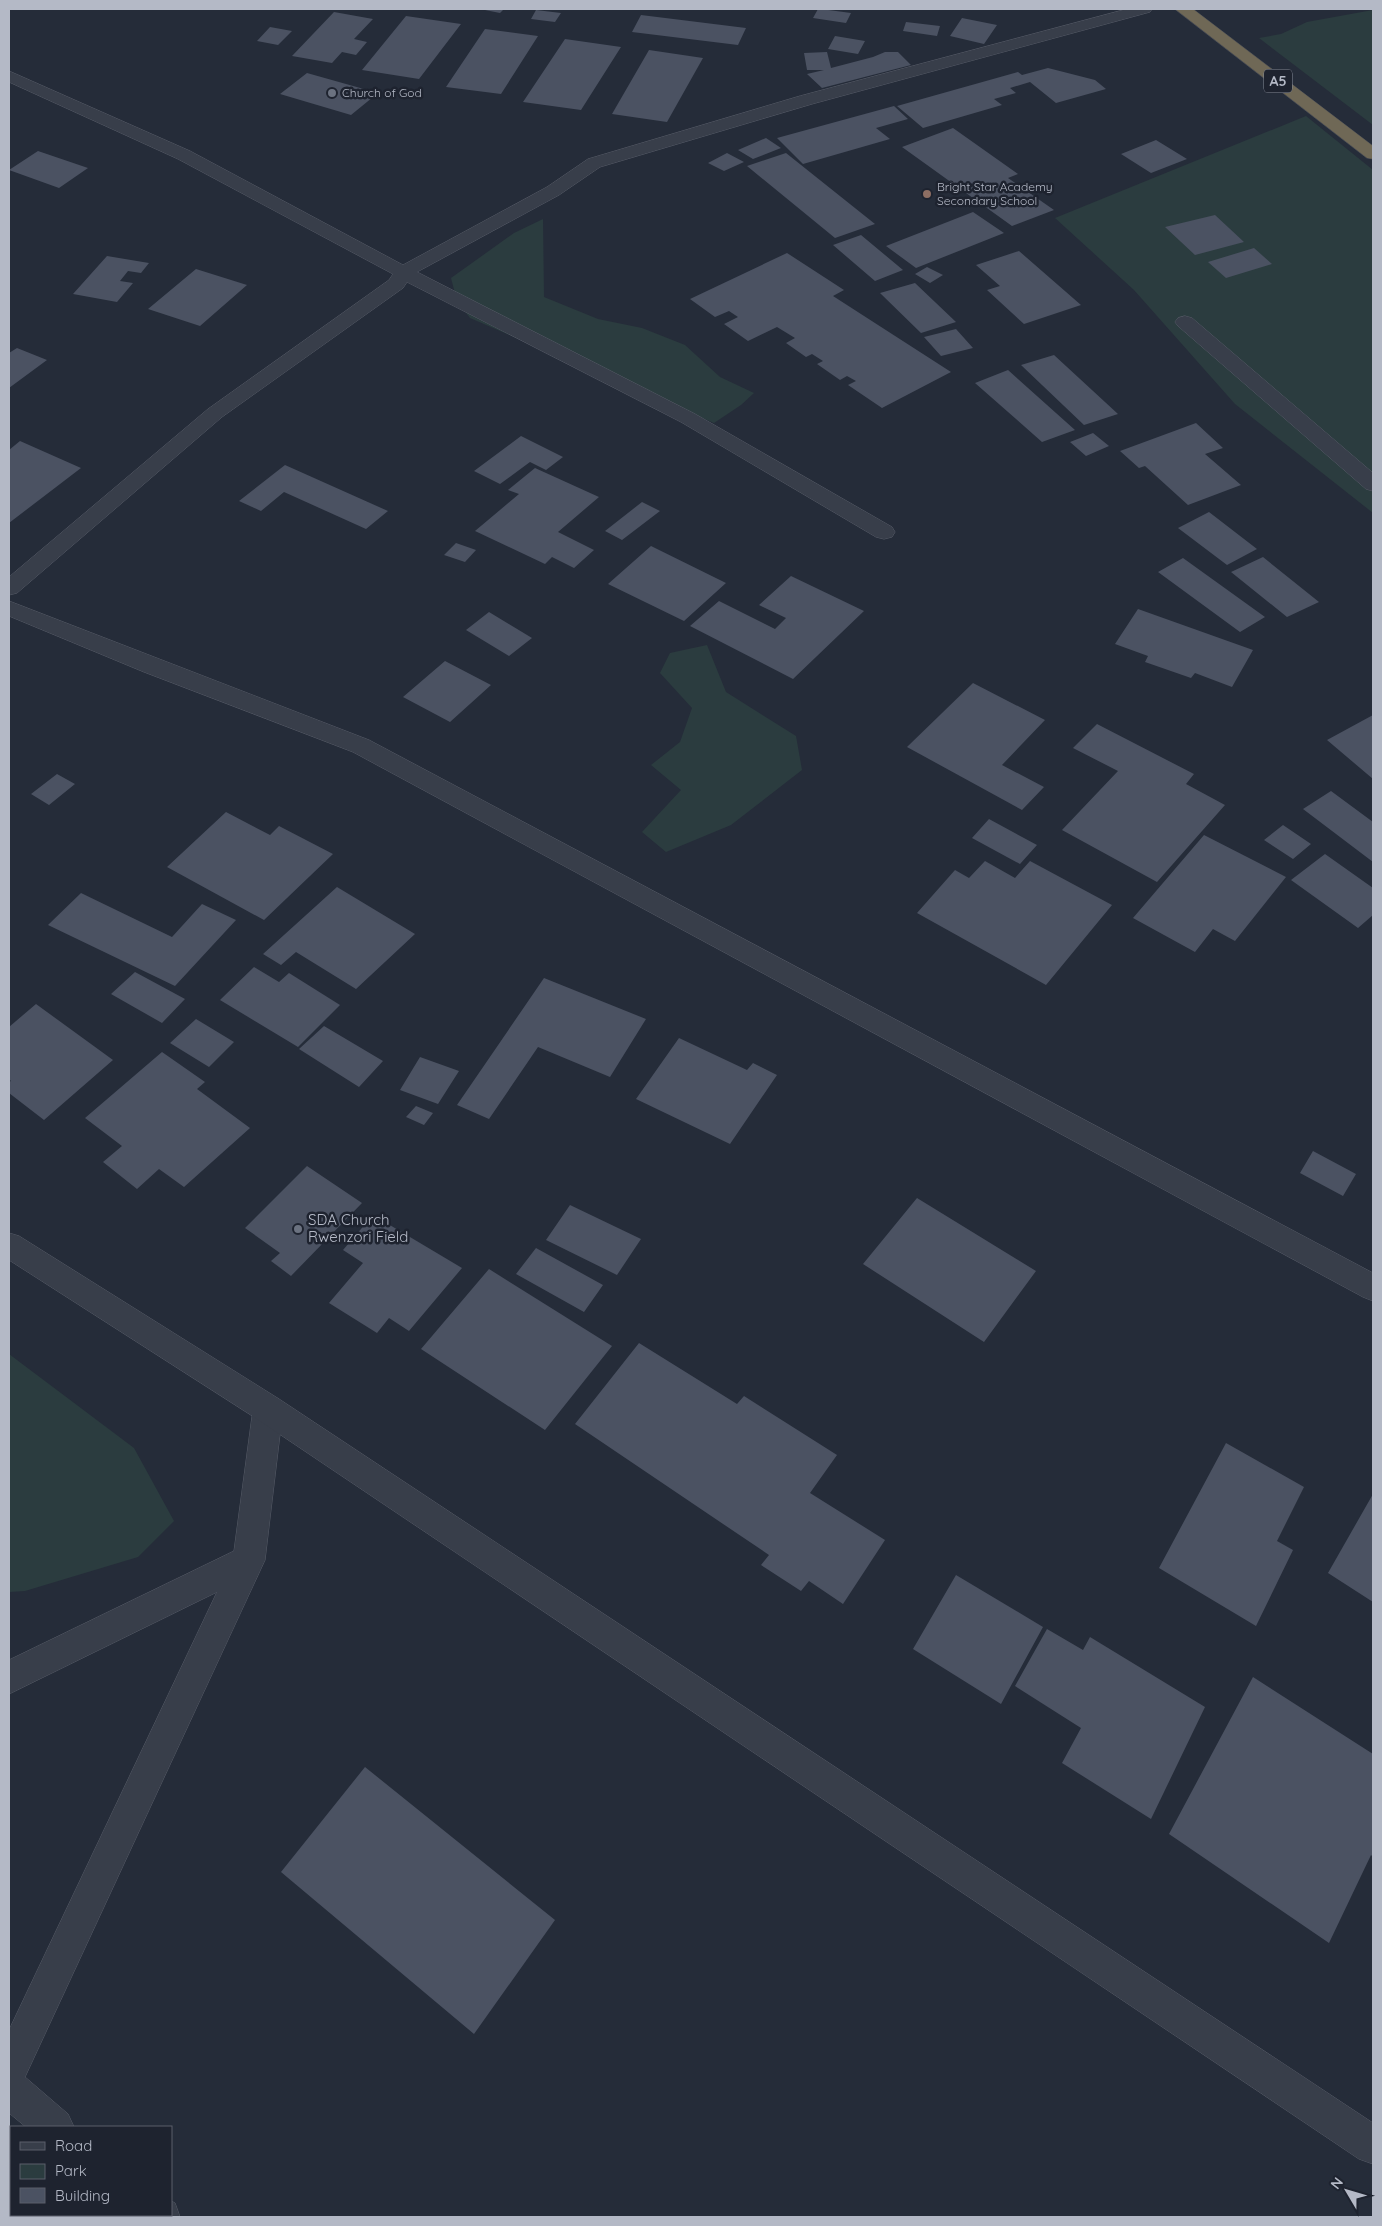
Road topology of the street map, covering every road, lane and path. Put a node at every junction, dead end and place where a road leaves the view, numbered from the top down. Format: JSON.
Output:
{"nodes":[{"id":1,"x":1144,"y":9,"type":"edge"},
{"id":2,"x":1184,"y":9,"type":"edge"},
{"id":3,"x":9,"y":76,"type":"edge"},
{"id":4,"x":1373,"y":154,"type":"edge"},
{"id":5,"x":404,"y":272,"type":"junction"},
{"id":6,"x":1185,"y":322,"type":"dead end"},
{"id":7,"x":1373,"y":484,"type":"edge"},
{"id":8,"x":884,"y":532,"type":"dead end"},
{"id":9,"x":9,"y":588,"type":"edge"},
{"id":10,"x":9,"y":608,"type":"edge"},
{"id":11,"x":9,"y":1245,"type":"edge"},
{"id":12,"x":1373,"y":1288,"type":"edge"},
{"id":13,"x":268,"y":1409,"type":"junction"},
{"id":14,"x":249,"y":1560,"type":"junction"},
{"id":15,"x":9,"y":1677,"type":"edge"},
{"id":16,"x":9,"y":2071,"type":"edge"},
{"id":17,"x":9,"y":2088,"type":"edge"},
{"id":18,"x":54,"y":2126,"type":"edge"},
{"id":19,"x":1373,"y":2145,"type":"edge"}],
"edges":[{"from":1,"to":5,"type":"street"},
{"from":2,"to":4,"type":"highway","number":"A5"},
{"from":3,"to":5,"type":"street"},
{"from":5,"to":8,"type":"street"},
{"from":5,"to":9,"type":"street"},
{"from":6,"to":7,"type":"street"},
{"from":10,"to":12,"type":"street"},
{"from":11,"to":13,"type":"street"},
{"from":13,"to":14,"type":"street"},
{"from":13,"to":19,"type":"street"},
{"from":14,"to":15,"type":"street"},
{"from":14,"to":16,"type":"street"},
{"from":17,"to":18,"type":"street"}]}
